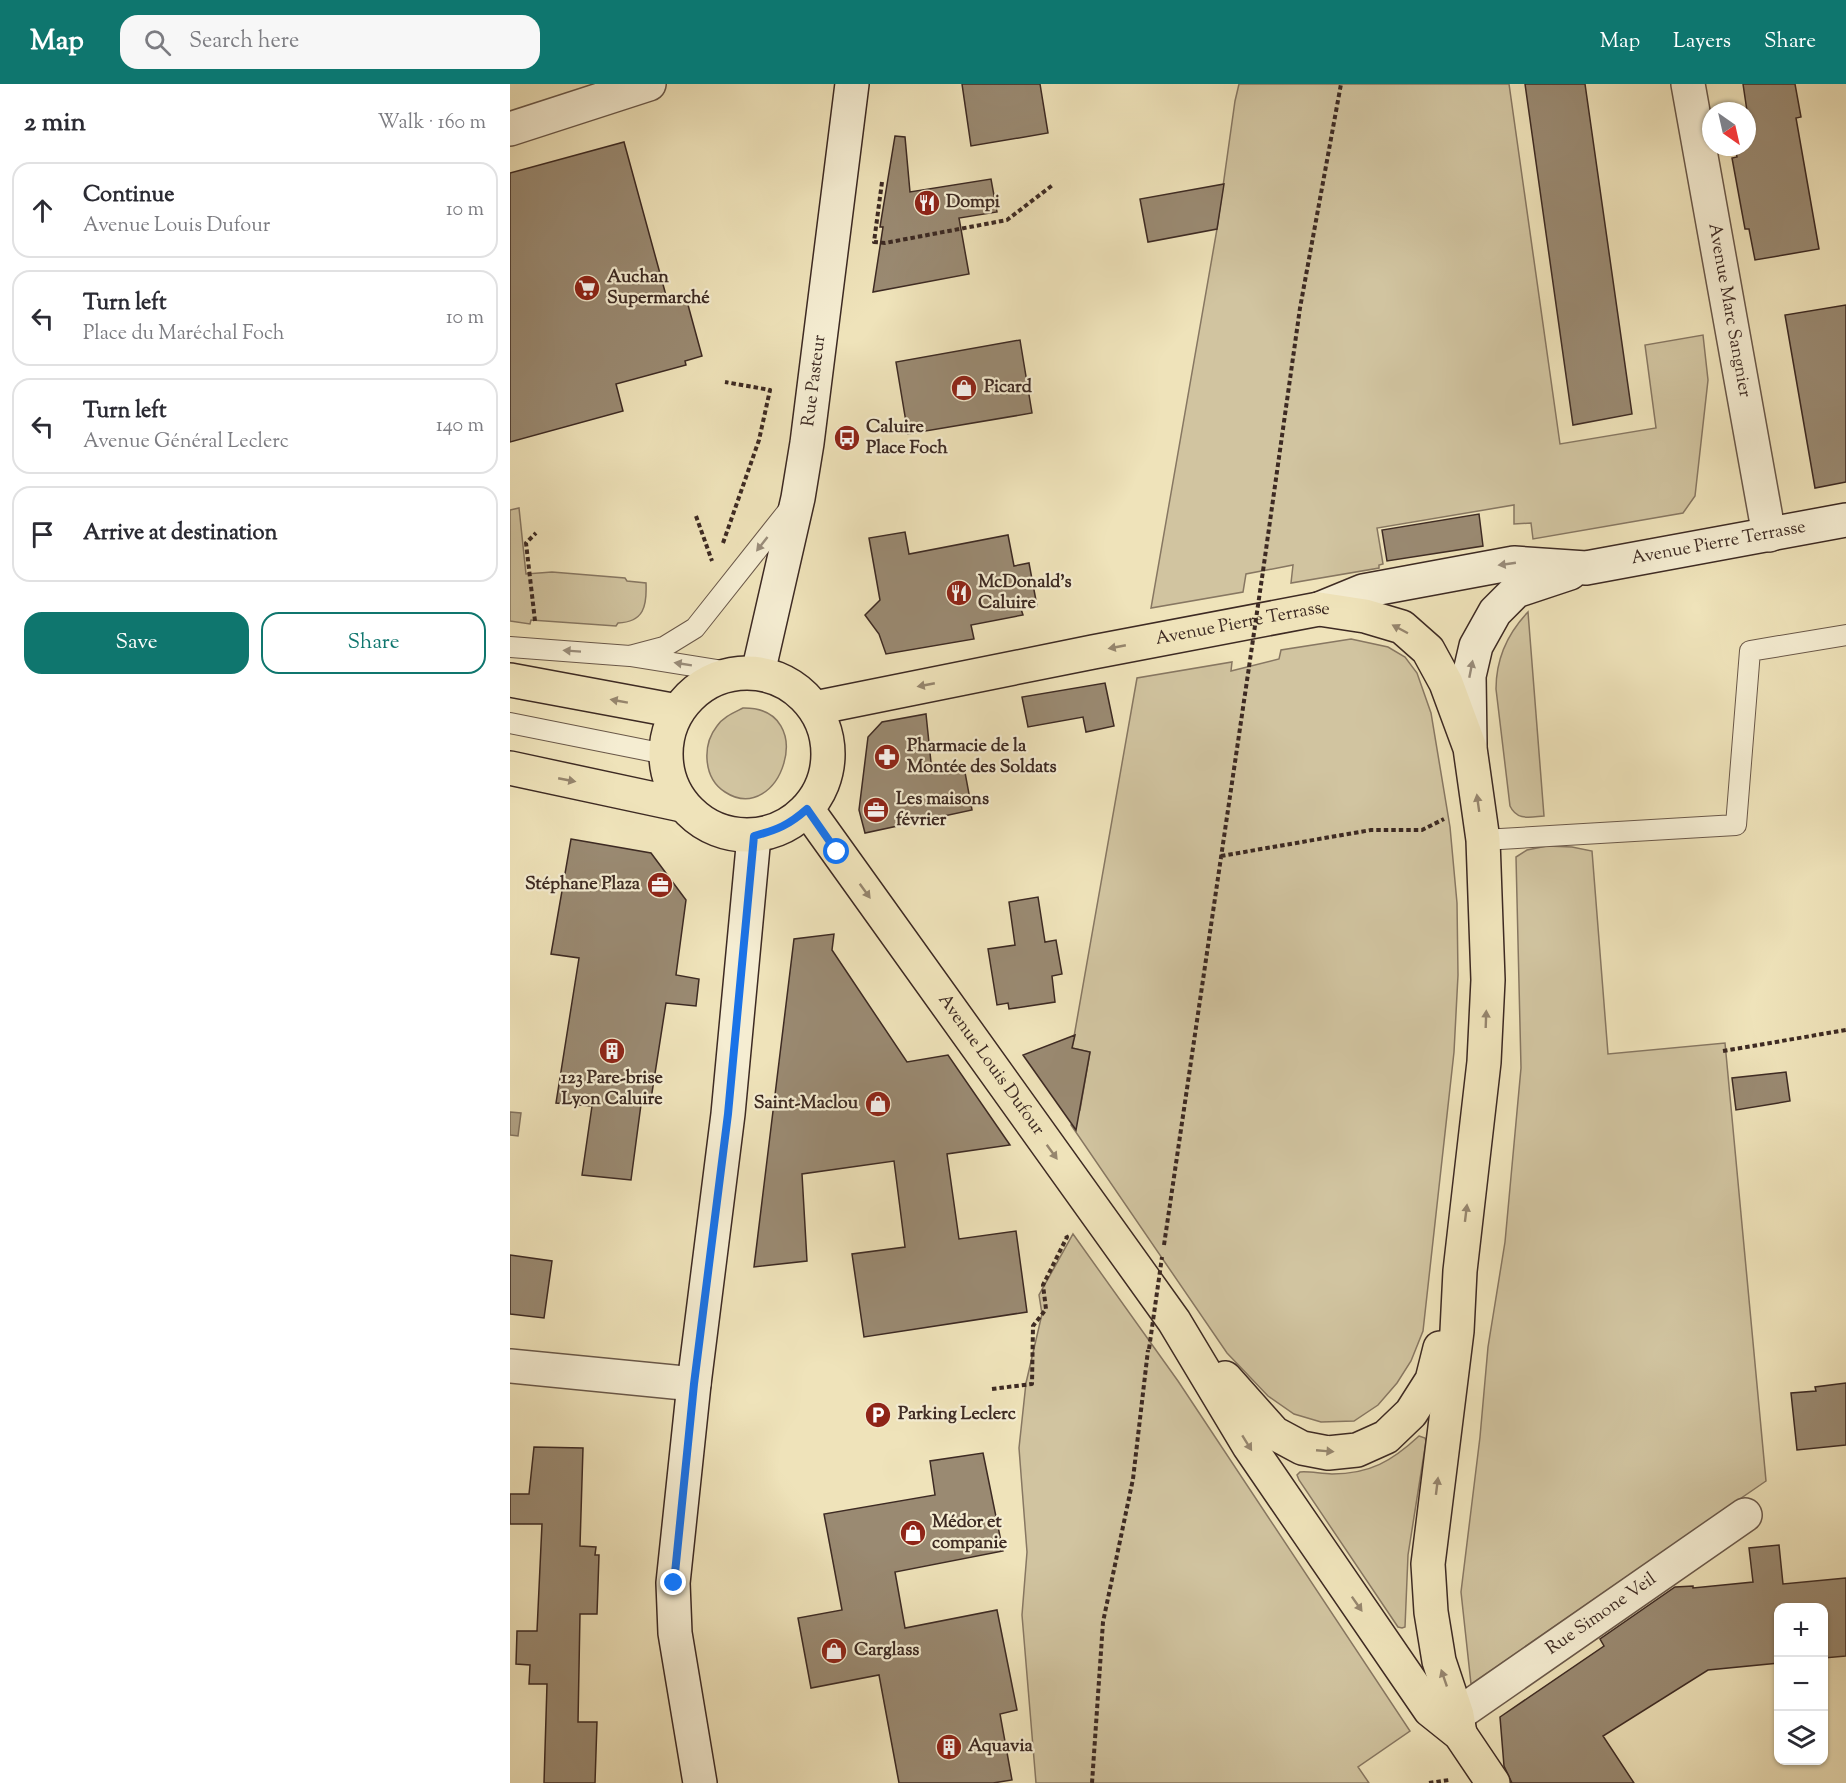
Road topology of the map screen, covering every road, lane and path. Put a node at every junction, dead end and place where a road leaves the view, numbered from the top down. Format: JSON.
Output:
{"nodes":[{"id":1,"x":649,"y":84,"type":"edge"},
{"id":2,"x":852,"y":84,"type":"edge"},
{"id":3,"x":1341,"y":84,"type":"edge"},
{"id":4,"x":1688,"y":84,"type":"edge"},
{"id":5,"x":510,"y":129,"type":"edge"},
{"id":6,"x":882,"y":182,"type":"dead end"},
{"id":7,"x":1054,"y":184,"type":"dead end"},
{"id":8,"x":724,"y":382,"type":"dead end"},
{"id":9,"x":798,"y":498,"type":"junction"},
{"id":10,"x":696,"y":516,"type":"dead end"},
{"id":11,"x":1846,"y":520,"type":"edge"},
{"id":12,"x":536,"y":533,"type":"dead end"},
{"id":13,"x":1769,"y":535,"type":"junction"},
{"id":14,"x":723,"y":545,"type":"dead end"},
{"id":15,"x":719,"y":555,"type":"dead end"},
{"id":16,"x":711,"y":561,"type":"dead end"},
{"id":17,"x":1586,"y":568,"type":"junction"},
{"id":18,"x":724,"y":591,"type":"junction"},
{"id":19,"x":533,"y":609,"type":"dead end"},
{"id":20,"x":1319,"y":609,"type":"junction"},
{"id":21,"x":1846,"y":634,"type":"edge"},
{"id":22,"x":510,"y":646,"type":"edge"},
{"id":23,"x":630,"y":656,"type":"junction"},
{"id":24,"x":747,"y":673,"type":"junction"},
{"id":25,"x":510,"y":680,"type":"edge"},
{"id":26,"x":815,"y":708,"type":"junction"},
{"id":27,"x":677,"y":711,"type":"junction"},
{"id":28,"x":510,"y":723,"type":"edge"},
{"id":29,"x":1470,"y":748,"type":"junction"},
{"id":30,"x":665,"y":754,"type":"junction"},
{"id":31,"x":510,"y":768,"type":"edge"},
{"id":32,"x":682,"y":805,"type":"junction"},
{"id":33,"x":807,"y":809,"type":"junction"},
{"id":34,"x":1448,"y":818,"type":"dead end"},
{"id":35,"x":754,"y":836,"type":"junction"},
{"id":36,"x":1483,"y":840,"type":"junction"},
{"id":37,"x":1221,"y":856,"type":"junction"},
{"id":38,"x":1846,"y":1030,"type":"edge"},
{"id":39,"x":1723,"y":1051,"type":"dead end"},
{"id":40,"x":1061,"y":1226,"type":"dead end"},
{"id":41,"x":1460,"y":1271,"type":"junction"},
{"id":42,"x":1174,"y":1321,"type":"junction"},
{"id":43,"x":510,"y":1366,"type":"edge"},
{"id":44,"x":694,"y":1384,"type":"junction"},
{"id":45,"x":992,"y":1389,"type":"dead end"},
{"id":46,"x":1745,"y":1515,"type":"dead end"},
{"id":47,"x":1458,"y":1725,"type":"junction"},
{"id":48,"x":700,"y":1783,"type":"edge"},
{"id":49,"x":1092,"y":1783,"type":"edge"},
{"id":50,"x":1493,"y":1783,"type":"edge"}],
"edges":[{"from":1,"to":5,"type":"street"},
{"from":2,"to":9,"type":"street","name":"Rue Pasteur"},
{"from":3,"to":37,"type":"path","bridge":true},
{"from":4,"to":13,"type":"street","name":"Avenue Marc Sangnier"},
{"from":6,"to":7,"type":"path"},
{"from":8,"to":14,"type":"path"},
{"from":9,"to":18,"type":"lane","one_way":true},
{"from":9,"to":24,"type":"street","name":"Rue Pasteur"},
{"from":10,"to":16,"type":"path"},
{"from":11,"to":13,"type":"street","name":"Avenue Pierre Terrasse"},
{"from":12,"to":19,"type":"path"},
{"from":13,"to":17,"type":"street","name":"Avenue Pierre Terrasse"},
{"from":15,"to":18,"type":"path"},
{"from":17,"to":20,"type":"street","name":"Avenue Pierre Terrasse","one_way":true},
{"from":29,"to":17,"type":"street","one_way":true},
{"from":18,"to":23,"type":"lane"},
{"from":20,"to":26,"type":"main road","name":"Avenue Pierre Terrasse","one_way":true},
{"from":29,"to":20,"type":"main road","one_way":true},
{"from":21,"to":36,"type":"lane"},
{"from":23,"to":22,"type":"lane","one_way":true},
{"from":24,"to":23,"type":"lane","one_way":true},
{"from":24,"to":26,"type":"main road"},
{"from":24,"to":27,"type":"main road"},
{"from":27,"to":25,"type":"main road","one_way":true},
{"from":26,"to":33,"type":"main road"},
{"from":27,"to":30,"type":"main road"},
{"from":28,"to":30,"type":"lane"},
{"from":36,"to":29,"type":"main road","one_way":true},
{"from":30,"to":32,"type":"main road"},
{"from":31,"to":32,"type":"main road","one_way":true},
{"from":32,"to":35,"type":"main road"},
{"from":33,"to":35,"type":"main road"},
{"from":33,"to":42,"type":"main road","name":"Avenue Louis Dufour","one_way":true},
{"from":34,"to":37,"type":"path"},
{"from":35,"to":44,"type":"street"},
{"from":41,"to":36,"type":"main road","one_way":true},
{"from":37,"to":49,"type":"path","bridge":true},
{"from":38,"to":39,"type":"path"},
{"from":40,"to":45,"type":"path"},
{"from":42,"to":41,"type":"main road","one_way":true},
{"from":47,"to":41,"type":"main road","one_way":true},
{"from":42,"to":47,"type":"main road","one_way":true},
{"from":43,"to":44,"type":"street"},
{"from":44,"to":48,"type":"street"},
{"from":46,"to":47,"type":"street","name":"Rue Simone Veil"},
{"from":47,"to":50,"type":"main road"}]}
